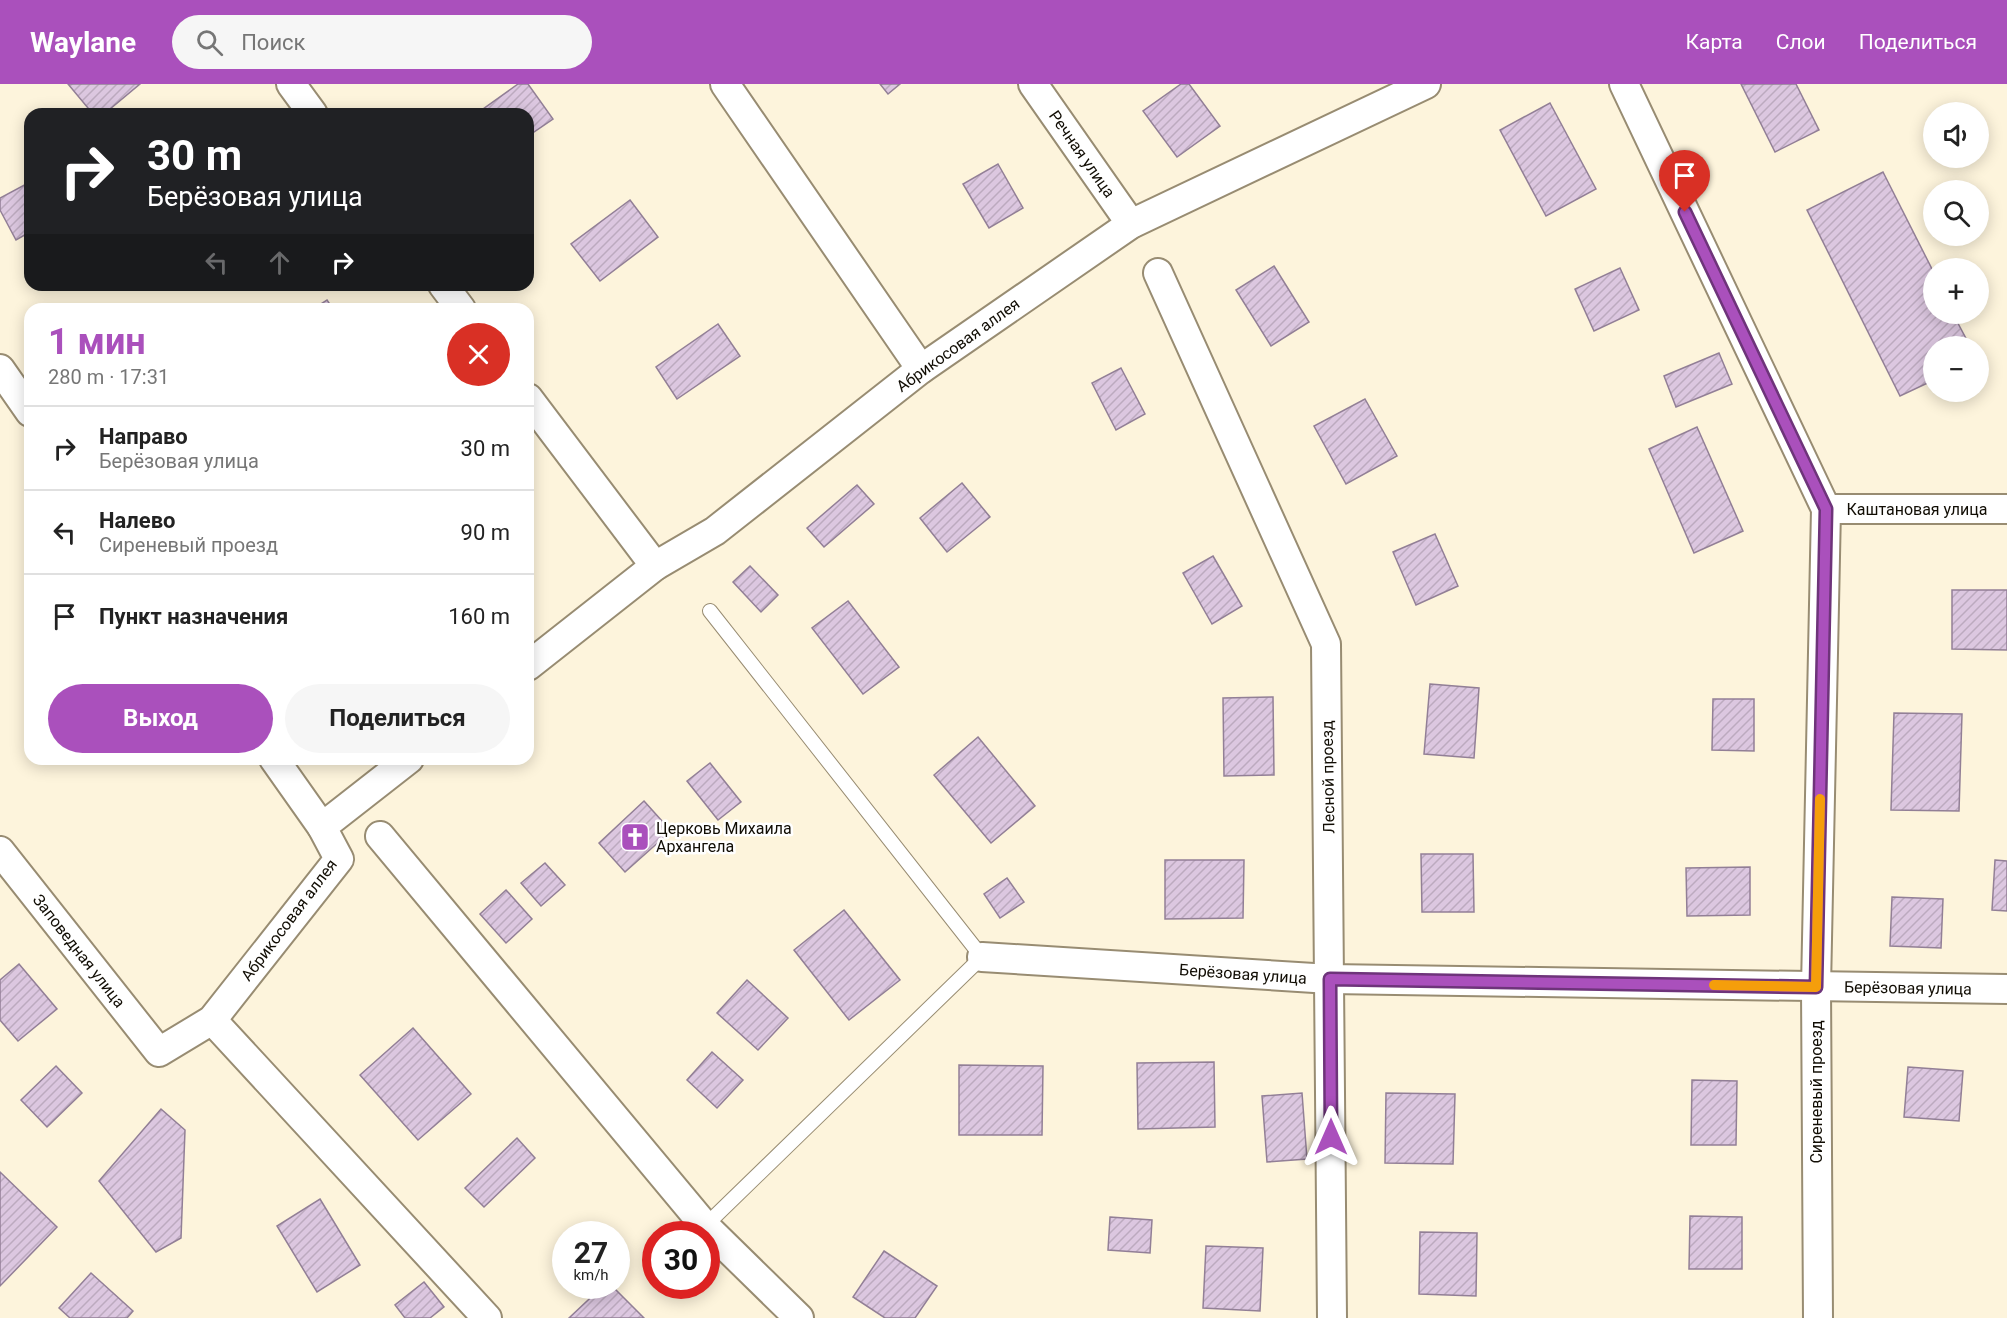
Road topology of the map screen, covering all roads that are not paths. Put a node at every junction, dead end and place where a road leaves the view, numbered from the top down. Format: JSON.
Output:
{"nodes":[{"id":1,"x":291,"y":84,"type":"edge"},
{"id":2,"x":725,"y":84,"type":"edge"},
{"id":3,"x":1033,"y":84,"type":"edge"},
{"id":4,"x":1426,"y":84,"type":"edge"},
{"id":5,"x":1624,"y":84,"type":"edge"},
{"id":6,"x":309,"y":108,"type":"edge"},
{"id":7,"x":1131,"y":224,"type":"junction"},
{"id":8,"x":1158,"y":273,"type":"dead end"},
{"id":9,"x":0,"y":369,"type":"edge"},
{"id":10,"x":921,"y":369,"type":"junction"},
{"id":11,"x":24,"y":403,"type":"edge"},
{"id":12,"x":534,"y":406,"type":"edge"},
{"id":13,"x":1826,"y":509,"type":"junction"},
{"id":14,"x":2007,"y":510,"type":"edge"},
{"id":15,"x":655,"y":566,"type":"junction"},
{"id":16,"x":710,"y":611,"type":"dead end"},
{"id":17,"x":534,"y":661,"type":"edge"},
{"id":18,"x":278,"y":765,"type":"edge"},
{"id":19,"x":401,"y":765,"type":"edge"},
{"id":20,"x":322,"y":827,"type":"junction"},
{"id":21,"x":380,"y":836,"type":"dead end"},
{"id":22,"x":0,"y":851,"type":"edge"},
{"id":23,"x":982,"y":957,"type":"junction"},
{"id":24,"x":1330,"y":979,"type":"junction"},
{"id":25,"x":1816,"y":987,"type":"junction"},
{"id":26,"x":2007,"y":989,"type":"edge"},
{"id":27,"x":212,"y":1020,"type":"junction"},
{"id":28,"x":159,"y":1052,"type":"joint"},
{"id":29,"x":701,"y":1221,"type":"edge"},
{"id":30,"x":710,"y":1221,"type":"edge"},
{"id":31,"x":720,"y":1241,"type":"edge"},
{"id":32,"x":487,"y":1318,"type":"edge"},
{"id":33,"x":799,"y":1318,"type":"edge"},
{"id":34,"x":1332,"y":1318,"type":"edge"},
{"id":35,"x":1818,"y":1318,"type":"edge"}],
"edges":[{"from":1,"to":6,"type":"street"},
{"from":2,"to":10,"type":"street"},
{"from":3,"to":7,"type":"street","name":"Речная улица"},
{"from":4,"to":7,"type":"street","name":"Абрикосовая аллея"},
{"from":5,"to":13,"type":"street","name":"Сиреневый проезд"},
{"from":7,"to":10,"type":"street","name":"Абрикосовая аллея"},
{"from":8,"to":24,"type":"street","name":"Лесной проезд"},
{"from":9,"to":11,"type":"street"},
{"from":10,"to":15,"type":"street","name":"Абрикосовая аллея"},
{"from":12,"to":15,"type":"street"},
{"from":13,"to":14,"type":"street","name":"Каштановая улица"},
{"from":13,"to":25,"type":"street","name":"Сиреневый проезд"},
{"from":15,"to":17,"type":"street","name":"Абрикосовая аллея"},
{"from":16,"to":23,"type":"lane"},
{"from":18,"to":20,"type":"street"},
{"from":19,"to":20,"type":"street"},
{"from":20,"to":27,"type":"street","name":"Абрикосовая аллея"},
{"from":21,"to":29,"type":"street"},
{"from":22,"to":28,"type":"street","name":"Заповедная улица"},
{"from":23,"to":24,"type":"street","name":"Берёзовая улица"},
{"from":23,"to":30,"type":"lane"},
{"from":24,"to":25,"type":"street","name":"Берёзовая улица"},
{"from":24,"to":34,"type":"street","name":"Лесной проезд"},
{"from":25,"to":26,"type":"street","name":"Берёзовая улица"},
{"from":25,"to":35,"type":"street","name":"Сиреневый проезд"},
{"from":27,"to":28,"type":"street","name":"Абрикосовая аллея"},
{"from":27,"to":32,"type":"street"},
{"from":31,"to":33,"type":"street"}]}
